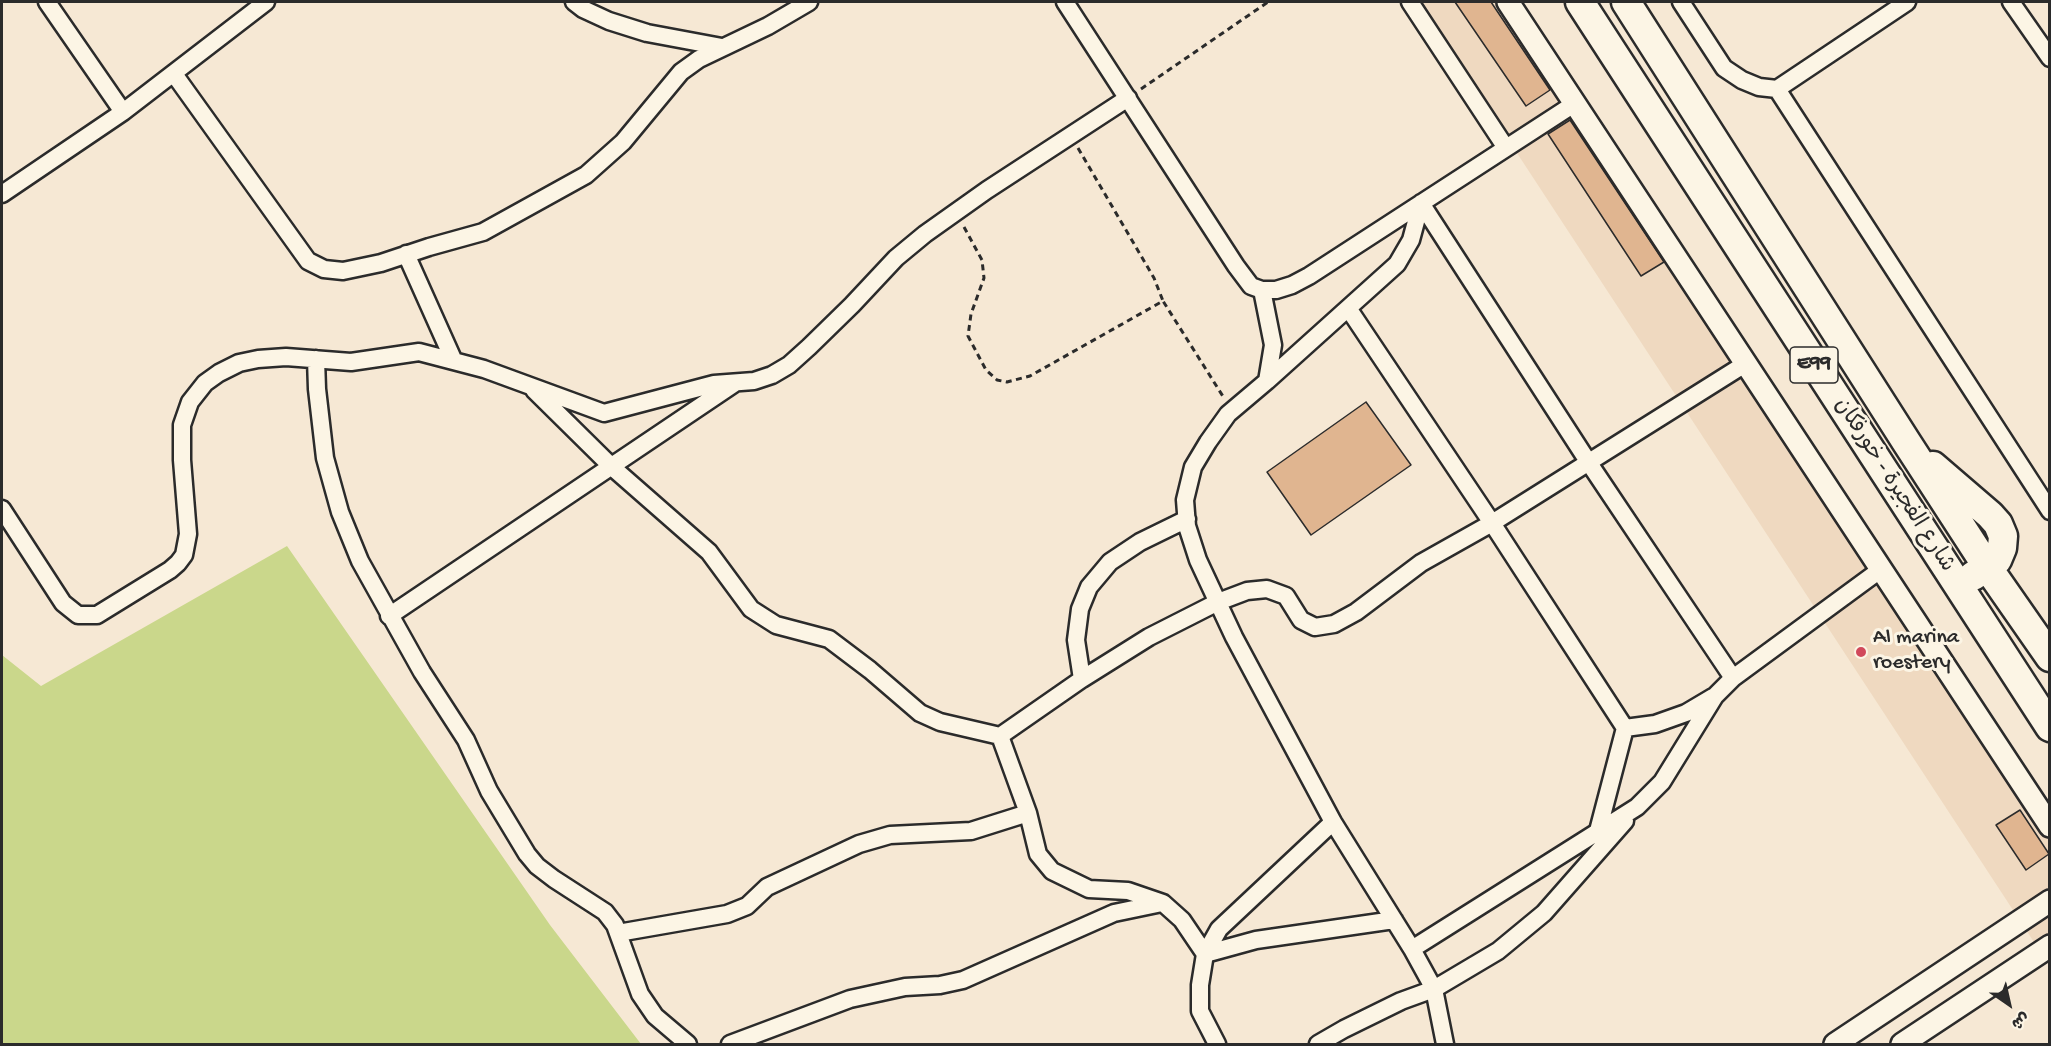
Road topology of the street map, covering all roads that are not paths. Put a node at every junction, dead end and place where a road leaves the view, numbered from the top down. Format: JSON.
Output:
{"nodes":[{"id":1,"x":47,"y":2,"type":"edge"},
{"id":2,"x":266,"y":2,"type":"edge"},
{"id":3,"x":574,"y":2,"type":"edge"},
{"id":4,"x":809,"y":2,"type":"edge"},
{"id":5,"x":1065,"y":2,"type":"edge"},
{"id":6,"x":1410,"y":2,"type":"edge"},
{"id":7,"x":1508,"y":2,"type":"edge"},
{"id":8,"x":1580,"y":2,"type":"edge"},
{"id":9,"x":1626,"y":2,"type":"edge"},
{"id":10,"x":1681,"y":2,"type":"edge"},
{"id":11,"x":1907,"y":2,"type":"edge"},
{"id":12,"x":2011,"y":2,"type":"edge"},
{"id":13,"x":722,"y":47,"type":"junction"},
{"id":14,"x":2049,"y":58,"type":"edge"},
{"id":15,"x":174,"y":74,"type":"junction"},
{"id":16,"x":1777,"y":89,"type":"junction"},
{"id":17,"x":1128,"y":98,"type":"junction"},
{"id":18,"x":1574,"y":104,"type":"junction"},
{"id":19,"x":123,"y":112,"type":"junction"},
{"id":20,"x":1506,"y":148,"type":"junction"},
{"id":21,"x":2,"y":194,"type":"edge"},
{"id":22,"x":1421,"y":203,"type":"junction"},
{"id":23,"x":406,"y":254,"type":"junction"},
{"id":24,"x":1262,"y":290,"type":"junction"},
{"id":25,"x":1348,"y":308,"type":"junction"},
{"id":26,"x":316,"y":359,"type":"junction"},
{"id":27,"x":453,"y":359,"type":"junction"},
{"id":28,"x":1745,"y":364,"type":"junction"},
{"id":29,"x":1266,"y":381,"type":"junction"},
{"id":30,"x":736,"y":382,"type":"junction"},
{"id":31,"x":530,"y":386,"type":"junction"},
{"id":32,"x":1589,"y":463,"type":"junction"},
{"id":33,"x":612,"y":467,"type":"junction"},
{"id":34,"x":1906,"y":506,"type":"junction"},
{"id":35,"x":2,"y":508,"type":"edge"},
{"id":36,"x":2049,"y":511,"type":"edge"},
{"id":37,"x":1187,"y":519,"type":"junction"},
{"id":38,"x":1492,"y":523,"type":"junction"},
{"id":39,"x":1988,"y":568,"type":"junction"},
{"id":40,"x":1880,"y":570,"type":"junction"},
{"id":41,"x":1218,"y":602,"type":"junction"},
{"id":42,"x":389,"y":616,"type":"junction"},
{"id":43,"x":2049,"y":657,"type":"edge"},
{"id":44,"x":1733,"y":678,"type":"junction"},
{"id":45,"x":1082,"y":679,"type":"junction"},
{"id":46,"x":1714,"y":696,"type":"junction"},
{"id":47,"x":2049,"y":727,"type":"edge"},
{"id":48,"x":1625,"y":728,"type":"junction"},
{"id":49,"x":1000,"y":735,"type":"junction"},
{"id":50,"x":1637,"y":807,"type":"junction"},
{"id":51,"x":1028,"y":813,"type":"junction"},
{"id":52,"x":1333,"y":822,"type":"junction"},
{"id":53,"x":2049,"y":826,"type":"edge"},
{"id":54,"x":1598,"y":831,"type":"junction"},
{"id":55,"x":2049,"y":901,"type":"edge"},
{"id":56,"x":1163,"y":903,"type":"junction"},
{"id":57,"x":1394,"y":920,"type":"junction"},
{"id":58,"x":618,"y":933,"type":"junction"},
{"id":59,"x":2049,"y":946,"type":"edge"},
{"id":60,"x":1412,"y":950,"type":"junction"},
{"id":61,"x":1205,"y":954,"type":"junction"},
{"id":62,"x":1434,"y":989,"type":"junction"},
{"id":63,"x":688,"y":1044,"type":"edge"},
{"id":64,"x":730,"y":1044,"type":"edge"},
{"id":65,"x":1217,"y":1044,"type":"edge"},
{"id":66,"x":1318,"y":1044,"type":"edge"},
{"id":67,"x":1445,"y":1044,"type":"edge"},
{"id":68,"x":1835,"y":1044,"type":"edge"},
{"id":69,"x":1902,"y":1044,"type":"edge"}],
"edges":[{"from":1,"to":19,"type":"street"},
{"from":2,"to":15,"type":"street"},
{"from":3,"to":13,"type":"street"},
{"from":4,"to":13,"type":"street"},
{"from":5,"to":17,"type":"street"},
{"from":6,"to":20,"type":"street"},
{"from":7,"to":18,"type":"street"},
{"from":8,"to":34,"type":"highway","name":"شارع الفجيرة - خورفكان","number":"E99"},
{"from":9,"to":39,"type":"highway","name":"شارع الفجيرة - خورفكان","number":"E99"},
{"from":10,"to":16,"type":"street"},
{"from":11,"to":16,"type":"street"},
{"from":12,"to":14,"type":"street"},
{"from":13,"to":23,"type":"street"},
{"from":15,"to":19,"type":"street"},
{"from":15,"to":23,"type":"street"},
{"from":16,"to":36,"type":"street"},
{"from":17,"to":24,"type":"street"},
{"from":17,"to":30,"type":"street"},
{"from":18,"to":20,"type":"street"},
{"from":18,"to":28,"type":"street"},
{"from":19,"to":21,"type":"street"},
{"from":20,"to":22,"type":"street"},
{"from":22,"to":24,"type":"street"},
{"from":22,"to":25,"type":"street"},
{"from":22,"to":32,"type":"street"},
{"from":23,"to":27,"type":"street"},
{"from":24,"to":29,"type":"street"},
{"from":25,"to":29,"type":"street"},
{"from":25,"to":38,"type":"street"},
{"from":26,"to":27,"type":"street"},
{"from":26,"to":35,"type":"street"},
{"from":26,"to":42,"type":"street"},
{"from":27,"to":31,"type":"street"},
{"from":28,"to":32,"type":"street"},
{"from":28,"to":40,"type":"street"},
{"from":29,"to":37,"type":"street"},
{"from":30,"to":31,"type":"street"},
{"from":30,"to":33,"type":"street"},
{"from":31,"to":33,"type":"street"},
{"from":32,"to":38,"type":"street"},
{"from":32,"to":44,"type":"street"},
{"from":33,"to":42,"type":"street"},
{"from":33,"to":49,"type":"street"},
{"from":34,"to":39,"type":"highway"},
{"from":34,"to":47,"type":"highway","name":"شارع الفجيرة - خورفكان","number":"E99"},
{"from":37,"to":41,"type":"street"},
{"from":37,"to":45,"type":"street"},
{"from":38,"to":41,"type":"street"},
{"from":38,"to":48,"type":"street"},
{"from":39,"to":43,"type":"highway","name":"شارع الفجيرة - خورفكان"},
{"from":40,"to":44,"type":"street"},
{"from":40,"to":53,"type":"street"},
{"from":41,"to":45,"type":"street"},
{"from":41,"to":52,"type":"street"},
{"from":42,"to":58,"type":"street"},
{"from":44,"to":46,"type":"street"},
{"from":45,"to":49,"type":"street"},
{"from":46,"to":48,"type":"street"},
{"from":46,"to":50,"type":"street"},
{"from":48,"to":54,"type":"street"},
{"from":49,"to":51,"type":"street"},
{"from":50,"to":54,"type":"street"},
{"from":50,"to":62,"type":"street"},
{"from":51,"to":56,"type":"street"},
{"from":51,"to":58,"type":"street"},
{"from":52,"to":57,"type":"street"},
{"from":52,"to":61,"type":"street"},
{"from":54,"to":60,"type":"street"},
{"from":55,"to":68,"type":"street"},
{"from":56,"to":61,"type":"street"},
{"from":56,"to":64,"type":"street"},
{"from":57,"to":60,"type":"street"},
{"from":57,"to":61,"type":"street"},
{"from":58,"to":63,"type":"street"},
{"from":59,"to":69,"type":"street"},
{"from":60,"to":62,"type":"street"},
{"from":61,"to":65,"type":"street"},
{"from":62,"to":66,"type":"street"},
{"from":62,"to":67,"type":"street"}]}
